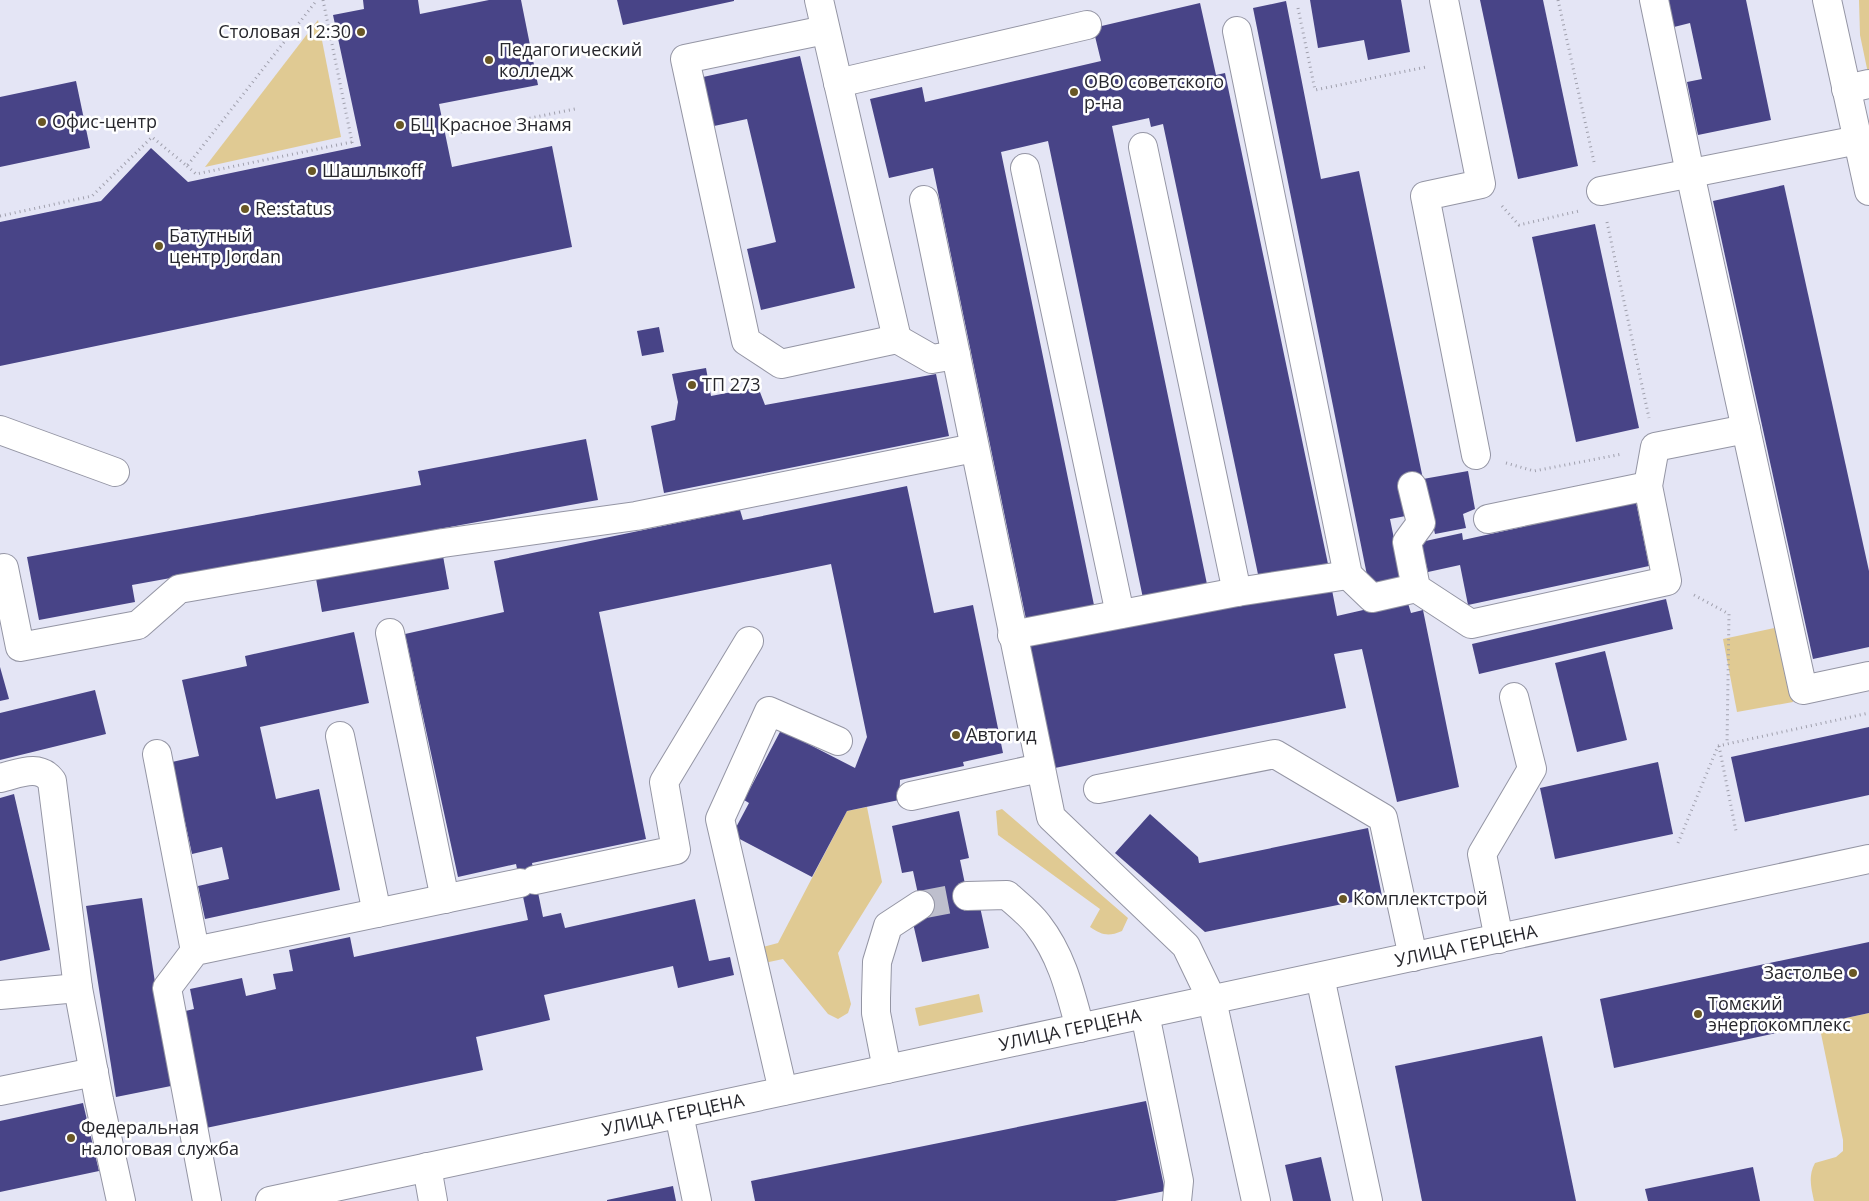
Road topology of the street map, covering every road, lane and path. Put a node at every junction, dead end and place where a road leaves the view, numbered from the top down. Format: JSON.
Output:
{"nodes":[{"id":1,"x":317,"y":0,"type":"edge"},
{"id":2,"x":324,"y":0,"type":"edge"},
{"id":3,"x":819,"y":0,"type":"edge"},
{"id":4,"x":1444,"y":0,"type":"edge"},
{"id":5,"x":1654,"y":0,"type":"edge"},
{"id":6,"x":1827,"y":0,"type":"edge"},
{"id":7,"x":1298,"y":8,"type":"dead end"},
{"id":8,"x":1087,"y":25,"type":"dead end"},
{"id":9,"x":825,"y":30,"type":"junction"},
{"id":10,"x":1237,"y":31,"type":"dead end"},
{"id":11,"x":1456,"y":61,"type":"junction"},
{"id":12,"x":838,"y":83,"type":"junction"},
{"id":13,"x":1858,"y":86,"type":"edge"},
{"id":14,"x":575,"y":109,"type":"dead end"},
{"id":15,"x":461,"y":132,"type":"dead end"},
{"id":16,"x":1858,"y":140,"type":"junction"},
{"id":17,"x":352,"y":142,"type":"junction"},
{"id":18,"x":1143,"y":147,"type":"dead end"},
{"id":19,"x":353,"y":148,"type":"dead end"},
{"id":20,"x":187,"y":166,"type":"junction"},
{"id":21,"x":1025,"y":168,"type":"dead end"},
{"id":22,"x":1690,"y":173,"type":"junction"},
{"id":23,"x":1481,"y":184,"type":"junction"},
{"id":24,"x":1869,"y":191,"type":"edge"},
{"id":25,"x":924,"y":200,"type":"dead end"},
{"id":26,"x":1593,"y":200,"type":"joint"},
{"id":27,"x":0,"y":216,"type":"edge"},
{"id":28,"x":897,"y":339,"type":"junction"},
{"id":29,"x":956,"y":355,"type":"junction"},
{"id":30,"x":1746,"y":429,"type":"junction"},
{"id":31,"x":0,"y":430,"type":"edge"},
{"id":32,"x":1655,"y":447,"type":"junction"},
{"id":33,"x":974,"y":448,"type":"junction"},
{"id":34,"x":1476,"y":455,"type":"joint"},
{"id":35,"x":115,"y":472,"type":"dead end"},
{"id":36,"x":1412,"y":486,"type":"dead end"},
{"id":37,"x":1648,"y":486,"type":"junction"},
{"id":38,"x":1488,"y":519,"type":"dead end"},
{"id":39,"x":4,"y":568,"type":"dead end"},
{"id":40,"x":1348,"y":575,"type":"junction"},
{"id":41,"x":1667,"y":580,"type":"junction"},
{"id":42,"x":1416,"y":588,"type":"junction"},
{"id":43,"x":1237,"y":592,"type":"junction"},
{"id":44,"x":1120,"y":614,"type":"junction"},
{"id":45,"x":390,"y":633,"type":"dead end"},
{"id":46,"x":1012,"y":636,"type":"junction"},
{"id":47,"x":749,"y":641,"type":"dead end"},
{"id":48,"x":1869,"y":676,"type":"edge"},
{"id":49,"x":1514,"y":697,"type":"dead end"},
{"id":50,"x":1869,"y":713,"type":"edge"},
{"id":51,"x":340,"y":736,"type":"dead end"},
{"id":52,"x":838,"y":741,"type":"dead end"},
{"id":53,"x":1727,"y":744,"type":"junction"},
{"id":54,"x":1718,"y":746,"type":"junction"},
{"id":55,"x":157,"y":754,"type":"dead end"},
{"id":56,"x":1040,"y":768,"type":"junction"},
{"id":57,"x":0,"y":778,"type":"edge"},
{"id":58,"x":1098,"y":789,"type":"dead end"},
{"id":59,"x":911,"y":796,"type":"dead end"},
{"id":60,"x":1736,"y":830,"type":"dead end"},
{"id":61,"x":1678,"y":843,"type":"dead end"},
{"id":62,"x":1869,"y":860,"type":"edge"},
{"id":63,"x":968,"y":896,"type":"tunnel mouth"},
{"id":64,"x":445,"y":899,"type":"junction"},
{"id":65,"x":920,"y":905,"type":"tunnel mouth"},
{"id":66,"x":377,"y":913,"type":"junction"},
{"id":67,"x":1499,"y":939,"type":"junction"},
{"id":68,"x":195,"y":951,"type":"junction"},
{"id":69,"x":1413,"y":957,"type":"junction"},
{"id":70,"x":1320,"y":977,"type":"junction"},
{"id":71,"x":78,"y":988,"type":"junction"},
{"id":72,"x":0,"y":996,"type":"edge"},
{"id":73,"x":1212,"y":1000,"type":"junction"},
{"id":74,"x":1145,"y":1014,"type":"junction"},
{"id":75,"x":1080,"y":1028,"type":"junction"},
{"id":76,"x":887,"y":1069,"type":"junction"},
{"id":77,"x":94,"y":1072,"type":"junction"},
{"id":78,"x":0,"y":1091,"type":"edge"},
{"id":79,"x":783,"y":1091,"type":"junction"},
{"id":80,"x":679,"y":1114,"type":"junction"},
{"id":81,"x":427,"y":1167,"type":"junction"},
{"id":82,"x":121,"y":1201,"type":"edge"},
{"id":83,"x":207,"y":1201,"type":"edge"},
{"id":84,"x":270,"y":1201,"type":"edge"},
{"id":85,"x":433,"y":1201,"type":"edge"},
{"id":86,"x":697,"y":1201,"type":"edge"},
{"id":87,"x":1177,"y":1201,"type":"edge"},
{"id":88,"x":1256,"y":1201,"type":"edge"},
{"id":89,"x":1368,"y":1201,"type":"edge"}],
"edges":[{"from":1,"to":20,"type":"path"},
{"from":2,"to":17,"type":"path"},
{"from":3,"to":9,"type":"street"},
{"from":4,"to":11,"type":"street"},
{"from":5,"to":22,"type":"street"},
{"from":6,"to":13,"type":"street"},
{"from":7,"to":11,"type":"path"},
{"from":8,"to":12,"type":"street"},
{"from":9,"to":12,"type":"street"},
{"from":9,"to":28,"type":"street"},
{"from":10,"to":40,"type":"street"},
{"from":11,"to":23,"type":"street"},
{"from":12,"to":28,"type":"street"},
{"from":13,"to":16,"type":"street"},
{"from":14,"to":15,"type":"path"},
{"from":16,"to":22,"type":"street"},
{"from":16,"to":24,"type":"street"},
{"from":17,"to":19,"type":"path"},
{"from":17,"to":20,"type":"path"},
{"from":18,"to":43,"type":"street"},
{"from":20,"to":27,"type":"path"},
{"from":21,"to":44,"type":"street"},
{"from":22,"to":26,"type":"street"},
{"from":22,"to":30,"type":"street"},
{"from":23,"to":26,"type":"path"},
{"from":23,"to":34,"type":"street"},
{"from":25,"to":29,"type":"street"},
{"from":28,"to":29,"type":"street"},
{"from":29,"to":33,"type":"street"},
{"from":30,"to":32,"type":"street"},
{"from":30,"to":48,"type":"street"},
{"from":31,"to":35,"type":"street"},
{"from":32,"to":34,"type":"path"},
{"from":32,"to":37,"type":"street"},
{"from":33,"to":39,"type":"street"},
{"from":33,"to":46,"type":"street"},
{"from":36,"to":42,"type":"street"},
{"from":37,"to":38,"type":"street"},
{"from":37,"to":41,"type":"street"},
{"from":40,"to":42,"type":"street"},
{"from":40,"to":43,"type":"street"},
{"from":41,"to":42,"type":"street"},
{"from":41,"to":53,"type":"path"},
{"from":43,"to":44,"type":"street"},
{"from":44,"to":46,"type":"street"},
{"from":45,"to":64,"type":"street"},
{"from":46,"to":56,"type":"street"},
{"from":47,"to":64,"type":"street"},
{"from":49,"to":67,"type":"street"},
{"from":50,"to":53,"type":"path"},
{"from":51,"to":66,"type":"street"},
{"from":52,"to":79,"type":"street"},
{"from":53,"to":54,"type":"path"},
{"from":54,"to":60,"type":"path"},
{"from":54,"to":61,"type":"path"},
{"from":55,"to":68,"type":"street"},
{"from":56,"to":59,"type":"street"},
{"from":56,"to":73,"type":"street"},
{"from":57,"to":71,"type":"street"},
{"from":58,"to":69,"type":"street"},
{"from":62,"to":67,"type":"street","name":"УЛИЦА ГЕРЦЕНА"},
{"from":63,"to":75,"type":"street"},
{"from":64,"to":66,"type":"street"},
{"from":65,"to":76,"type":"street"},
{"from":66,"to":68,"type":"street"},
{"from":67,"to":69,"type":"street","name":"УЛИЦА ГЕРЦЕНА"},
{"from":68,"to":83,"type":"street"},
{"from":69,"to":70,"type":"street","name":"УЛИЦА ГЕРЦЕНА"},
{"from":70,"to":73,"type":"street","name":"УЛИЦА ГЕРЦЕНА"},
{"from":70,"to":89,"type":"street"},
{"from":71,"to":72,"type":"street"},
{"from":71,"to":77,"type":"street"},
{"from":73,"to":74,"type":"street","name":"УЛИЦА ГЕРЦЕНА"},
{"from":73,"to":88,"type":"street"},
{"from":74,"to":75,"type":"street","name":"УЛИЦА ГЕРЦЕНА"},
{"from":74,"to":87,"type":"street"},
{"from":75,"to":76,"type":"street","name":"УЛИЦА ГЕРЦЕНА"},
{"from":76,"to":79,"type":"street","name":"УЛИЦА ГЕРЦЕНА"},
{"from":77,"to":78,"type":"street"},
{"from":77,"to":82,"type":"street"},
{"from":79,"to":80,"type":"street","name":"УЛИЦА ГЕРЦЕНА"},
{"from":80,"to":81,"type":"street","name":"УЛИЦА ГЕРЦЕНА"},
{"from":80,"to":86,"type":"street"},
{"from":81,"to":84,"type":"street","name":"УЛИЦА ГЕРЦЕНА"},
{"from":81,"to":85,"type":"street"}]}
